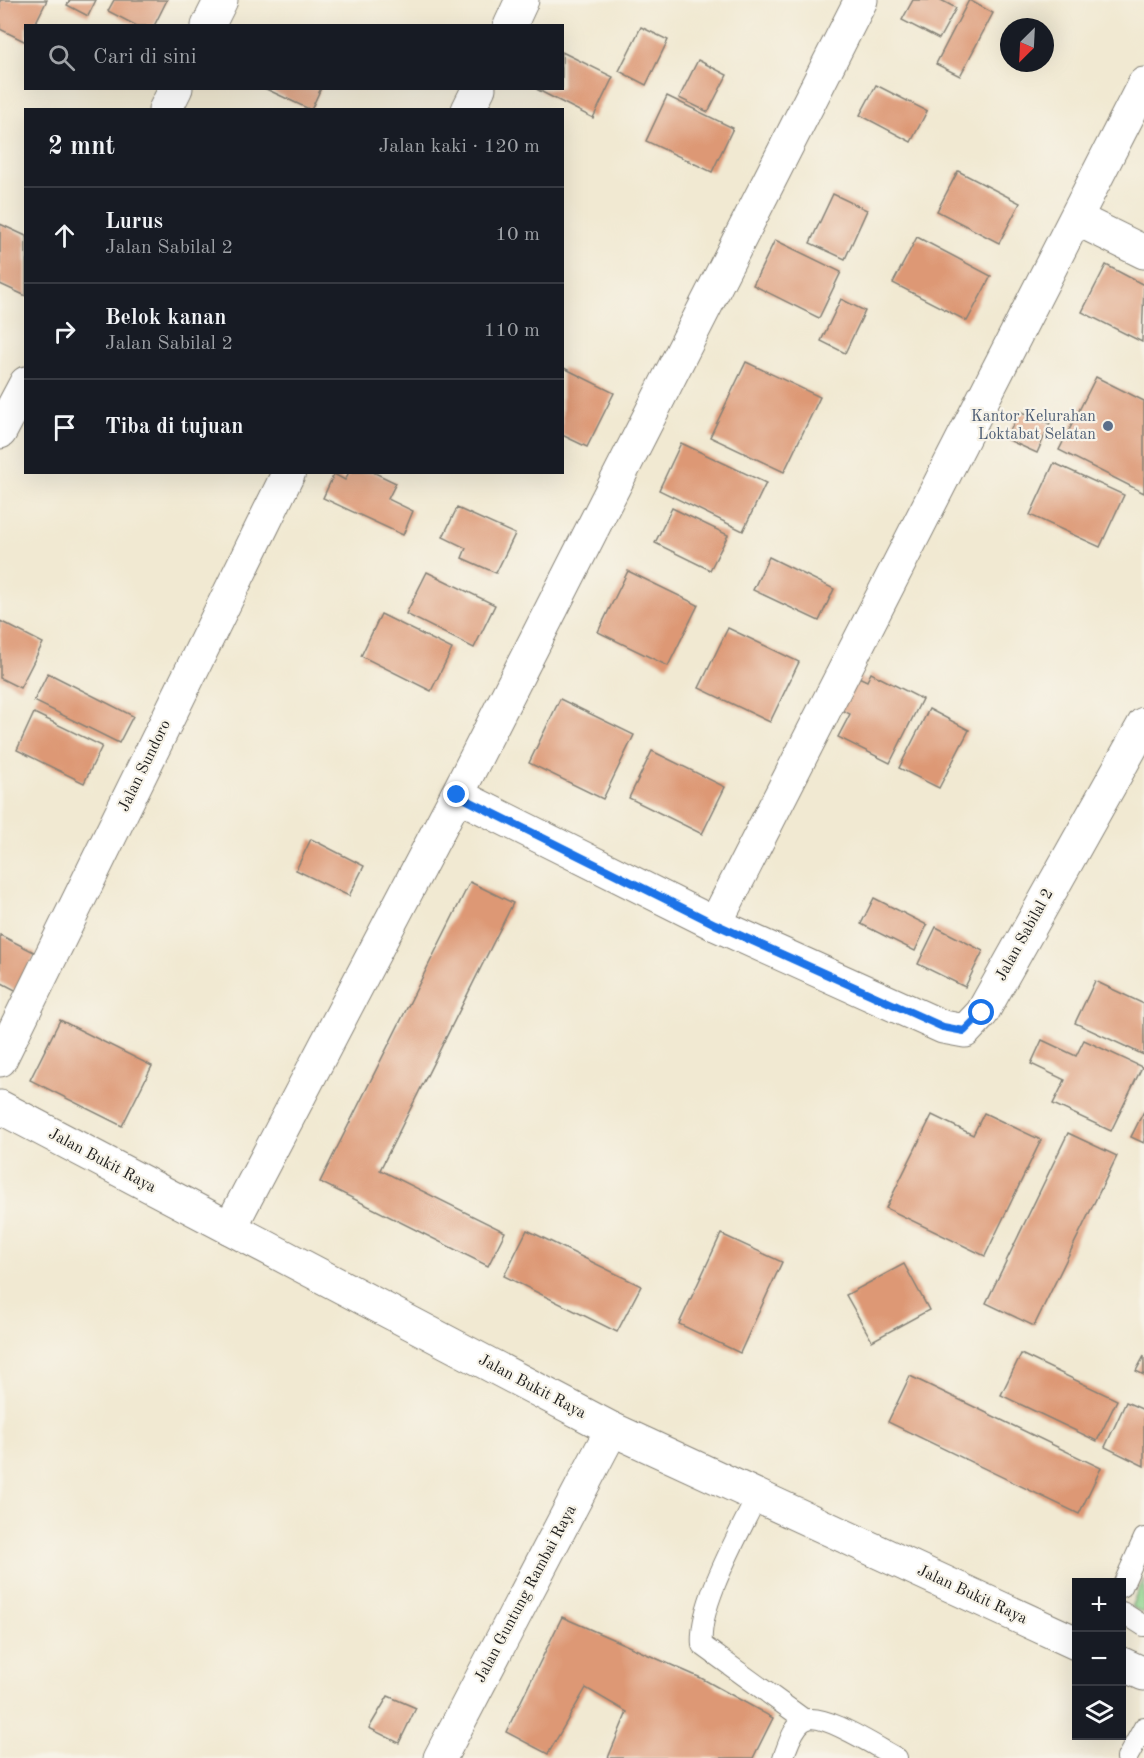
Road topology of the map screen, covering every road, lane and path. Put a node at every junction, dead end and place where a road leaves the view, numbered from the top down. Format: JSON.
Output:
{"nodes":[{"id":1,"x":221,"y":0,"type":"edge"},
{"id":2,"x":522,"y":0,"type":"edge"},
{"id":3,"x":861,"y":0,"type":"edge"},
{"id":4,"x":209,"y":24,"type":"edge"},
{"id":5,"x":511,"y":24,"type":"edge"},
{"id":6,"x":1144,"y":84,"type":"edge"},
{"id":7,"x":175,"y":90,"type":"edge"},
{"id":8,"x":478,"y":90,"type":"edge"},
{"id":9,"x":166,"y":108,"type":"edge"},
{"id":10,"x":469,"y":108,"type":"edge"},
{"id":11,"x":1077,"y":219,"type":"junction"},
{"id":12,"x":1144,"y":252,"type":"edge"},
{"id":13,"x":24,"y":387,"type":"edge"},
{"id":14,"x":0,"y":432,"type":"edge"},
{"id":15,"x":289,"y":474,"type":"edge"},
{"id":16,"x":1144,"y":724,"type":"edge"},
{"id":17,"x":457,"y":795,"type":"junction"},
{"id":18,"x":715,"y":924,"type":"junction"},
{"id":19,"x":0,"y":1060,"type":"edge"},
{"id":20,"x":0,"y":1107,"type":"edge"},
{"id":21,"x":230,"y":1228,"type":"junction"},
{"id":22,"x":612,"y":1429,"type":"junction"},
{"id":23,"x":757,"y":1496,"type":"junction"},
{"id":24,"x":1144,"y":1538,"type":"edge"},
{"id":25,"x":1126,"y":1578,"type":"edge"},
{"id":26,"x":1126,"y":1615,"type":"edge"},
{"id":27,"x":1144,"y":1626,"type":"edge"},
{"id":28,"x":1072,"y":1641,"type":"edge"},
{"id":29,"x":1126,"y":1666,"type":"edge"},
{"id":30,"x":1144,"y":1674,"type":"edge"},
{"id":31,"x":804,"y":1720,"type":"junction"},
{"id":32,"x":1144,"y":1727,"type":"edge"},
{"id":33,"x":440,"y":1758,"type":"edge"},
{"id":34,"x":783,"y":1758,"type":"edge"},
{"id":35,"x":897,"y":1758,"type":"edge"},
{"id":36,"x":1127,"y":1758,"type":"edge"}],
"edges":[{"from":1,"to":4,"type":"street"},
{"from":2,"to":5,"type":"street"},
{"from":3,"to":17,"type":"street"},
{"from":6,"to":11,"type":"street"},
{"from":7,"to":9,"type":"street"},
{"from":8,"to":10,"type":"street"},
{"from":11,"to":12,"type":"street"},
{"from":11,"to":18,"type":"street"},
{"from":13,"to":14,"type":"street"},
{"from":15,"to":19,"type":"street","name":"Jalan Sundoro"},
{"from":16,"to":18,"type":"street","name":"Jalan Sabilal 2"},
{"from":17,"to":18,"type":"street","name":"Jalan Sabilal 2"},
{"from":17,"to":21,"type":"street"},
{"from":20,"to":21,"type":"street","name":"Jalan Bukit Raya"},
{"from":21,"to":22,"type":"street","name":"Jalan Bukit Raya"},
{"from":22,"to":23,"type":"street","name":"Jalan Bukit Raya"},
{"from":22,"to":33,"type":"street","name":"Jalan Guntung Rambai Raya"},
{"from":23,"to":28,"type":"street","name":"Jalan Bukit Raya"},
{"from":23,"to":31,"type":"lane"},
{"from":24,"to":25,"type":"lane"},
{"from":26,"to":27,"type":"lane"},
{"from":29,"to":30,"type":"street"},
{"from":31,"to":34,"type":"lane"},
{"from":31,"to":35,"type":"lane"},
{"from":32,"to":36,"type":"lane"}]}
